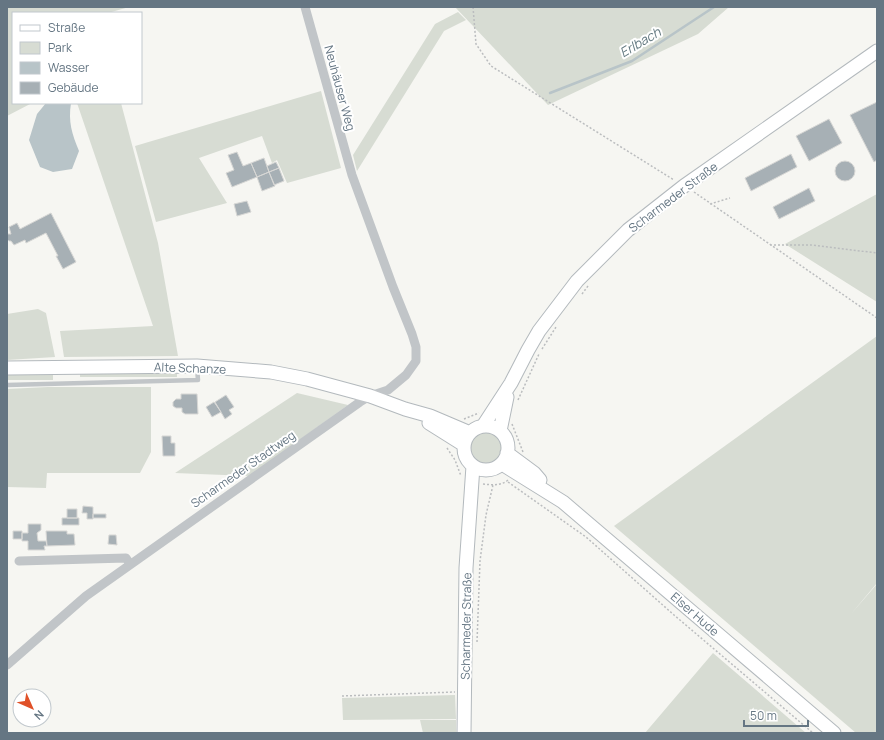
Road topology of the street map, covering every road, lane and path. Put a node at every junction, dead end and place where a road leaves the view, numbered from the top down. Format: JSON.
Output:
{"nodes":[{"id":1,"x":306,"y":7,"type":"edge"},
{"id":2,"x":473,"y":7,"type":"edge"},
{"id":3,"x":877,"y":51,"type":"edge"},
{"id":4,"x":698,"y":187,"type":"dead end"},
{"id":5,"x":688,"y":189,"type":"junction"},
{"id":6,"x":730,"y":198,"type":"dead end"},
{"id":7,"x":710,"y":204,"type":"junction"},
{"id":8,"x":770,"y":245,"type":"junction"},
{"id":9,"x":877,"y":253,"type":"edge"},
{"id":10,"x":592,"y":281,"type":"dead end"},
{"id":11,"x":578,"y":299,"type":"dead end"},
{"id":12,"x":877,"y":318,"type":"edge"},
{"id":13,"x":560,"y":322,"type":"dead end"},
{"id":14,"x":197,"y":366,"type":"junction"},
{"id":15,"x":7,"y":368,"type":"edge"},
{"id":16,"x":7,"y":384,"type":"edge"},
{"id":17,"x":511,"y":384,"type":"junction"},
{"id":18,"x":370,"y":396,"type":"junction"},
{"id":19,"x":516,"y":406,"type":"dead end"},
{"id":20,"x":511,"y":421,"type":"dead end"},
{"id":21,"x":483,"y":426,"type":"junction"},
{"id":22,"x":500,"y":431,"type":"junction"},
{"id":23,"x":467,"y":439,"type":"junction"},
{"id":24,"x":444,"y":444,"type":"dead end"},
{"id":25,"x":447,"y":449,"type":"dead end"},
{"id":26,"x":523,"y":453,"type":"dead end"},
{"id":27,"x":505,"y":458,"type":"junction"},
{"id":28,"x":480,"y":468,"type":"junction"},
{"id":29,"x":19,"y":560,"type":"dead end"},
{"id":30,"x":130,"y":564,"type":"junction"},
{"id":31,"x":476,"y":647,"type":"dead end"},
{"id":32,"x":7,"y":665,"type":"edge"},
{"id":33,"x":464,"y":692,"type":"junction"},
{"id":34,"x":342,"y":696,"type":"dead end"},
{"id":35,"x":464,"y":733,"type":"edge"},
{"id":36,"x":813,"y":733,"type":"edge"},
{"id":37,"x":834,"y":733,"type":"edge"}],
"edges":[{"from":1,"to":18,"type":"street","name":"Neuhäuser Weg"},
{"from":2,"to":5,"type":"path"},
{"from":3,"to":5,"type":"street","name":"Scharmeder Straße"},
{"from":4,"to":5,"type":"path"},
{"from":5,"to":7,"type":"path"},
{"from":5,"to":17,"type":"street","name":"Scharmeder Straße"},
{"from":6,"to":7,"type":"path"},
{"from":7,"to":8,"type":"path"},
{"from":8,"to":9,"type":"path"},
{"from":8,"to":12,"type":"path"},
{"from":10,"to":11,"type":"path"},
{"from":13,"to":19,"type":"path"},
{"from":14,"to":15,"type":"street","name":"Alte Schanze"},
{"from":14,"to":16,"type":"lane"},
{"from":14,"to":18,"type":"street","name":"Alte Schanze"},
{"from":17,"to":21,"type":"street","name":"Scharmeder Straße"},
{"from":17,"to":22,"type":"street","name":"Scharmeder Straße"},
{"from":18,"to":23,"type":"street","name":"Alte Schanze"},
{"from":18,"to":30,"type":"street","name":"Scharmeder Stadtweg"},
{"from":20,"to":26,"type":"path"},
{"from":21,"to":22,"type":"street"},
{"from":21,"to":23,"type":"street"},
{"from":22,"to":27,"type":"street"},
{"from":23,"to":28,"type":"street"},
{"from":24,"to":25,"type":"path"},
{"from":27,"to":28,"type":"street"},
{"from":27,"to":37,"type":"street","name":"Elser Hude"},
{"from":28,"to":33,"type":"street","name":"Scharmeder Straße"},
{"from":29,"to":30,"type":"street"},
{"from":30,"to":32,"type":"street","name":"Scharmeder Stadtweg"},
{"from":31,"to":36,"type":"path"},
{"from":33,"to":34,"type":"path"},
{"from":33,"to":35,"type":"street","name":"Scharmeder Straße"}]}
